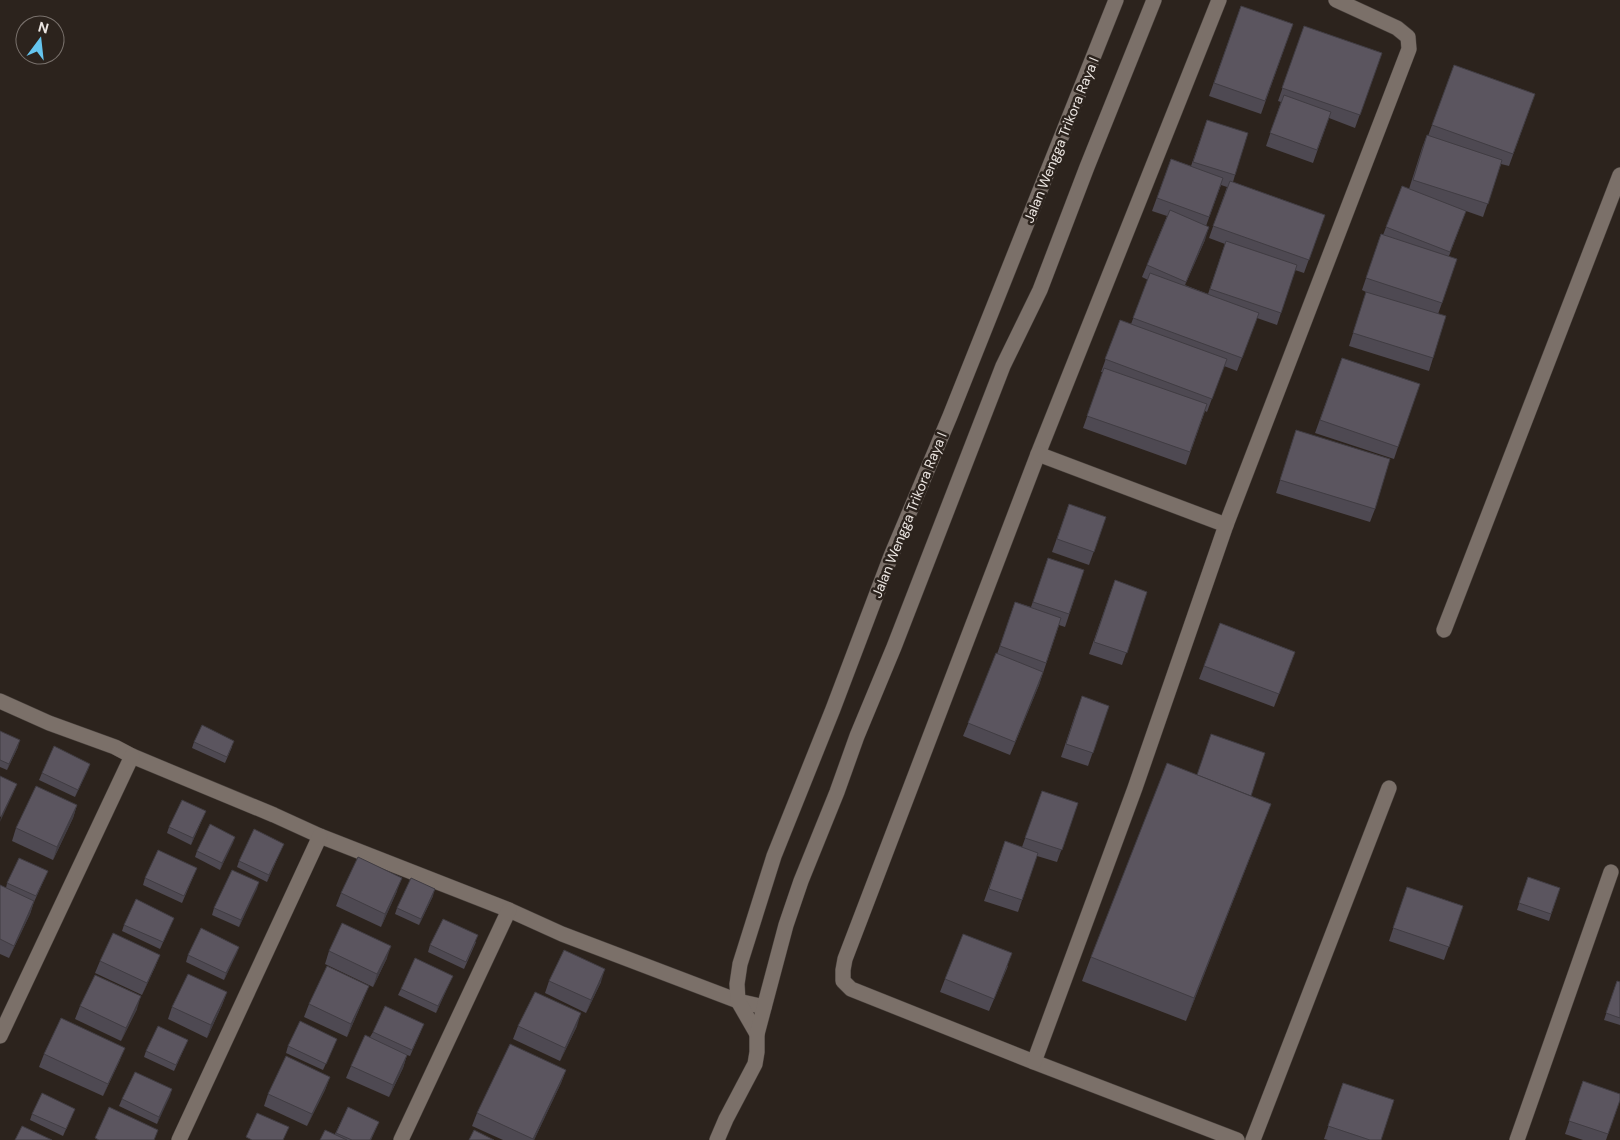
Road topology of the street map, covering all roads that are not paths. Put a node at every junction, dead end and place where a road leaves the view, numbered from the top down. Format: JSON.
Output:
{"nodes":[{"id":1,"x":1116,"y":0,"type":"edge"},
{"id":2,"x":1154,"y":0,"type":"edge"},
{"id":3,"x":1219,"y":0,"type":"edge"},
{"id":4,"x":1336,"y":0,"type":"edge"},
{"id":5,"x":1620,"y":175,"type":"edge"},
{"id":6,"x":1038,"y":454,"type":"junction"},
{"id":7,"x":1226,"y":525,"type":"junction"},
{"id":8,"x":1444,"y":630,"type":"dead end"},
{"id":9,"x":0,"y":701,"type":"edge"},
{"id":10,"x":132,"y":756,"type":"junction"},
{"id":11,"x":1389,"y":788,"type":"dead end"},
{"id":12,"x":320,"y":836,"type":"junction"},
{"id":13,"x":1611,"y":872,"type":"dead end"},
{"id":14,"x":509,"y":910,"type":"junction"},
{"id":15,"x":738,"y":1001,"type":"junction"},
{"id":16,"x":764,"y":1007,"type":"junction"},
{"id":17,"x":757,"y":1034,"type":"junction"},
{"id":18,"x":0,"y":1036,"type":"edge"},
{"id":19,"x":1034,"y":1062,"type":"junction"},
{"id":20,"x":179,"y":1140,"type":"edge"},
{"id":21,"x":401,"y":1140,"type":"edge"},
{"id":22,"x":717,"y":1140,"type":"edge"},
{"id":23,"x":1237,"y":1140,"type":"edge"},
{"id":24,"x":1253,"y":1140,"type":"edge"},
{"id":25,"x":1517,"y":1140,"type":"edge"}],
"edges":[{"from":1,"to":15,"type":"street","name":"Jalan Wengga Trikora Raya I"},
{"from":2,"to":16,"type":"street"},
{"from":3,"to":6,"type":"street"},
{"from":4,"to":7,"type":"street"},
{"from":5,"to":8,"type":"street"},
{"from":6,"to":7,"type":"street"},
{"from":6,"to":19,"type":"street"},
{"from":7,"to":19,"type":"street"},
{"from":9,"to":10,"type":"street"},
{"from":10,"to":12,"type":"street"},
{"from":10,"to":18,"type":"street"},
{"from":11,"to":24,"type":"street"},
{"from":12,"to":14,"type":"street"},
{"from":12,"to":20,"type":"street"},
{"from":13,"to":25,"type":"street"},
{"from":14,"to":15,"type":"street"},
{"from":14,"to":21,"type":"street"},
{"from":15,"to":16,"type":"street"},
{"from":15,"to":17,"type":"street"},
{"from":16,"to":17,"type":"street"},
{"from":17,"to":22,"type":"street"},
{"from":19,"to":23,"type":"street"}]}
